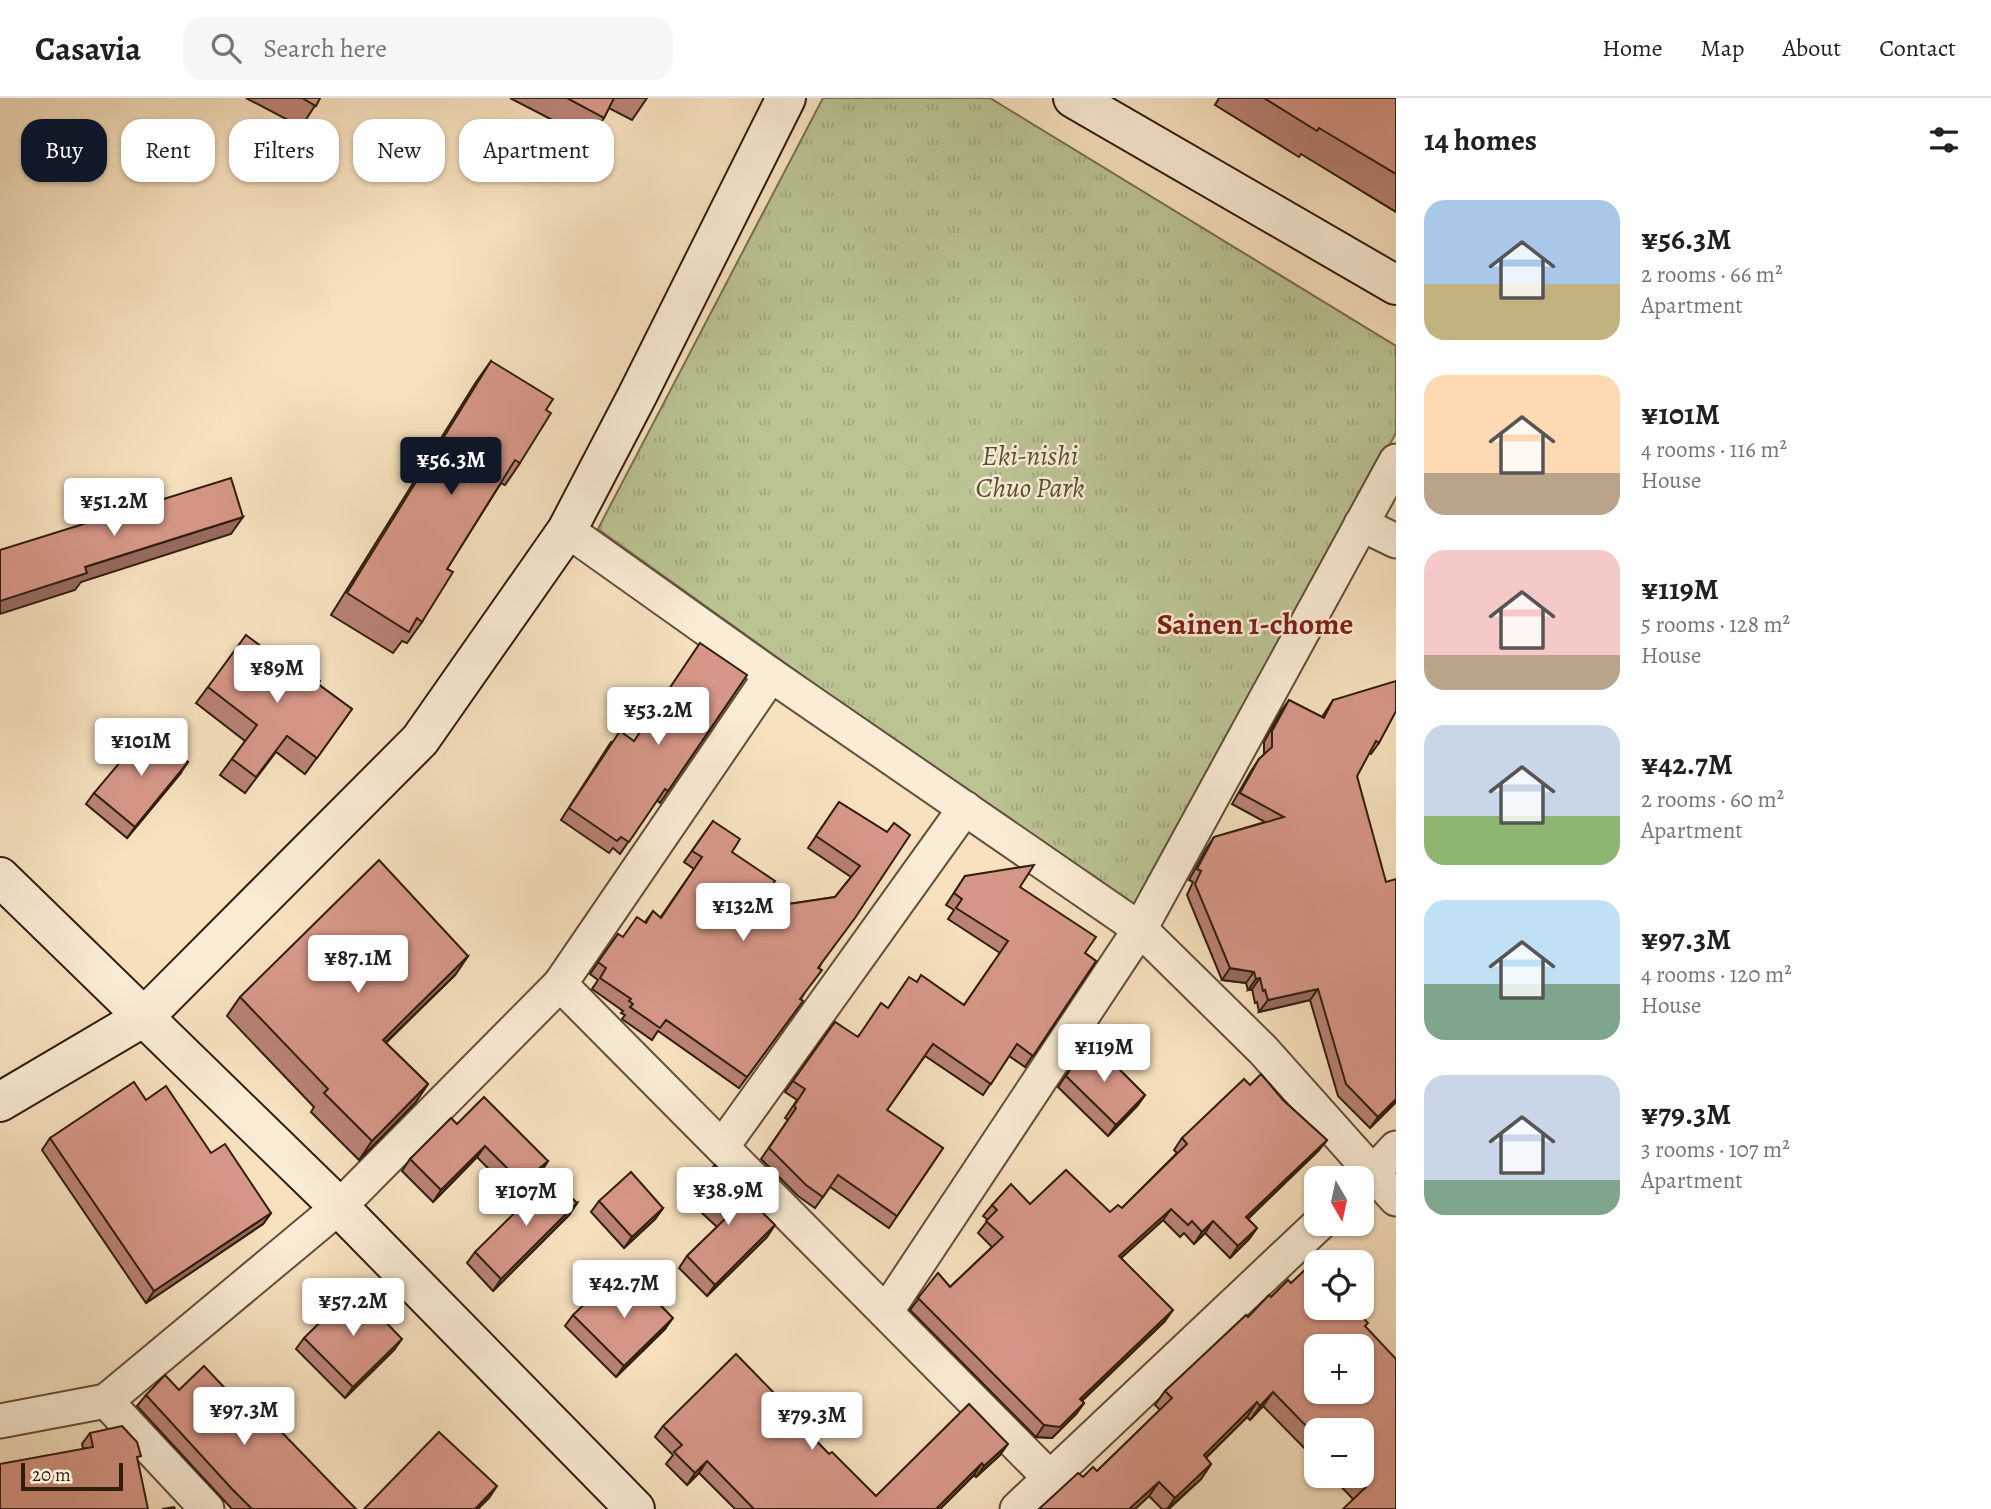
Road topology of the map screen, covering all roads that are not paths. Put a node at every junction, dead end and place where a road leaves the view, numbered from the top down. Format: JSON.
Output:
{"nodes":[{"id":1,"x":786,"y":98,"type":"edge"},
{"id":2,"x":1073,"y":98,"type":"edge"},
{"id":3,"x":1396,"y":285,"type":"edge"},
{"id":4,"x":1396,"y":460,"type":"edge"},
{"id":5,"x":1361,"y":524,"type":"junction"},
{"id":6,"x":567,"y":530,"type":"junction"},
{"id":7,"x":1396,"y":541,"type":"edge"},
{"id":8,"x":771,"y":675,"type":"junction"},
{"id":9,"x":964,"y":808,"type":"junction"},
{"id":10,"x":0,"y":877,"type":"edge"},
{"id":11,"x":1140,"y":929,"type":"junction"},
{"id":12,"x":560,"y":984,"type":"junction"},
{"id":13,"x":144,"y":1017,"type":"junction"},
{"id":14,"x":0,"y":1102,"type":"edge"},
{"id":15,"x":722,"y":1147,"type":"junction"},
{"id":16,"x":1396,"y":1147,"type":"edge"},
{"id":17,"x":1357,"y":1166,"type":"edge"},
{"id":18,"x":1374,"y":1171,"type":"edge"},
{"id":19,"x":1374,"y":1184,"type":"edge"},
{"id":20,"x":1396,"y":1199,"type":"edge"},
{"id":21,"x":339,"y":1207,"type":"junction"},
{"id":22,"x":1306,"y":1236,"type":"edge"},
{"id":23,"x":886,"y":1312,"type":"junction"},
{"id":24,"x":106,"y":1401,"type":"junction"},
{"id":25,"x":0,"y":1421,"type":"edge"},
{"id":26,"x":1050,"y":1478,"type":"junction"},
{"id":27,"x":207,"y":1509,"type":"edge"},
{"id":28,"x":635,"y":1509,"type":"edge"},
{"id":29,"x":1017,"y":1509,"type":"edge"}],
"edges":[{"from":1,"to":6,"type":"street"},
{"from":2,"to":3,"type":"street"},
{"from":4,"to":5,"type":"street"},
{"from":5,"to":7,"type":"street"},
{"from":5,"to":11,"type":"street"},
{"from":6,"to":8,"type":"street"},
{"from":6,"to":13,"type":"street"},
{"from":8,"to":9,"type":"street"},
{"from":8,"to":12,"type":"street"},
{"from":9,"to":11,"type":"street"},
{"from":9,"to":15,"type":"street"},
{"from":10,"to":13,"type":"street"},
{"from":11,"to":17,"type":"street"},
{"from":11,"to":23,"type":"street"},
{"from":12,"to":15,"type":"street"},
{"from":12,"to":21,"type":"street"},
{"from":13,"to":14,"type":"street"},
{"from":13,"to":21,"type":"street"},
{"from":15,"to":23,"type":"street"},
{"from":16,"to":18,"type":"street"},
{"from":19,"to":20,"type":"street"},
{"from":21,"to":24,"type":"street"},
{"from":21,"to":28,"type":"street"},
{"from":22,"to":26,"type":"street"},
{"from":23,"to":26,"type":"street"},
{"from":24,"to":25,"type":"street"},
{"from":24,"to":27,"type":"street"},
{"from":26,"to":29,"type":"street"}]}
